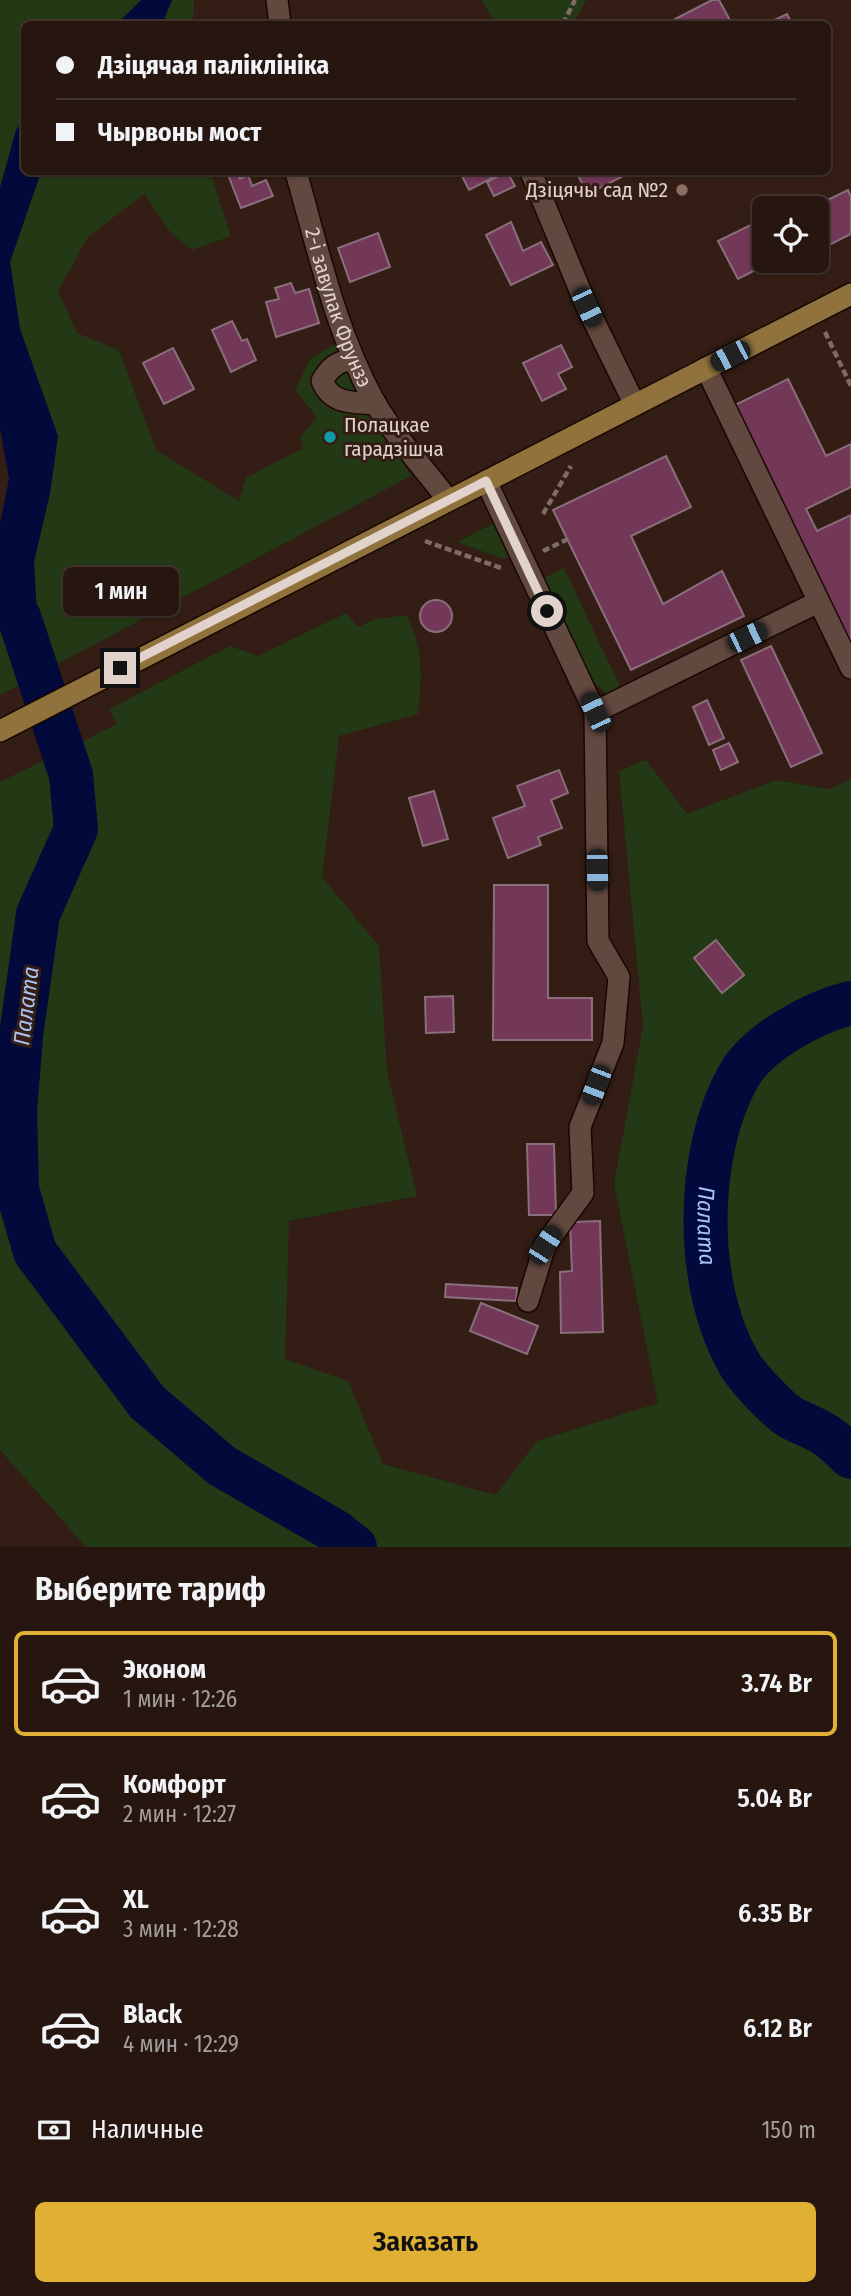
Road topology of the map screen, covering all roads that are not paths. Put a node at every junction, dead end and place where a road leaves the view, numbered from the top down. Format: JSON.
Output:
{"nodes":[{"id":1,"x":277,"y":0,"type":"edge"},
{"id":2,"x":279,"y":21,"type":"edge"},
{"id":3,"x":297,"y":175,"type":"edge"},
{"id":4,"x":532,"y":175,"type":"edge"},
{"id":5,"x":851,"y":294,"type":"edge"},
{"id":6,"x":353,"y":359,"type":"junction"},
{"id":7,"x":706,"y":368,"type":"junction"},
{"id":8,"x":376,"y":404,"type":"junction"},
{"id":9,"x":635,"y":405,"type":"junction"},
{"id":10,"x":486,"y":481,"type":"junction"},
{"id":11,"x":449,"y":500,"type":"junction"},
{"id":12,"x":818,"y":602,"type":"junction"},
{"id":13,"x":851,"y":668,"type":"edge"},
{"id":14,"x":595,"y":712,"type":"junction"},
{"id":15,"x":0,"y":731,"type":"edge"},
{"id":16,"x":528,"y":1301,"type":"dead end"}],
"edges":[{"from":1,"to":2,"type":"street"},
{"from":3,"to":6,"type":"street","name":"2-і завулак Фрунзэ"},
{"from":4,"to":9,"type":"street"},
{"from":5,"to":7,"type":"main road"},
{"from":6,"to":8,"type":"street","name":"2-і завулак Фрунзэ"},
{"from":6,"to":8,"type":"street"},
{"from":7,"to":9,"type":"main road"},
{"from":7,"to":12,"type":"street"},
{"from":8,"to":11,"type":"street","name":"2-і завулак Фрунзэ"},
{"from":9,"to":10,"type":"main road"},
{"from":10,"to":11,"type":"main road"},
{"from":10,"to":14,"type":"street"},
{"from":11,"to":15,"type":"main road"},
{"from":12,"to":13,"type":"street"},
{"from":12,"to":14,"type":"street"},
{"from":14,"to":16,"type":"street"}]}
